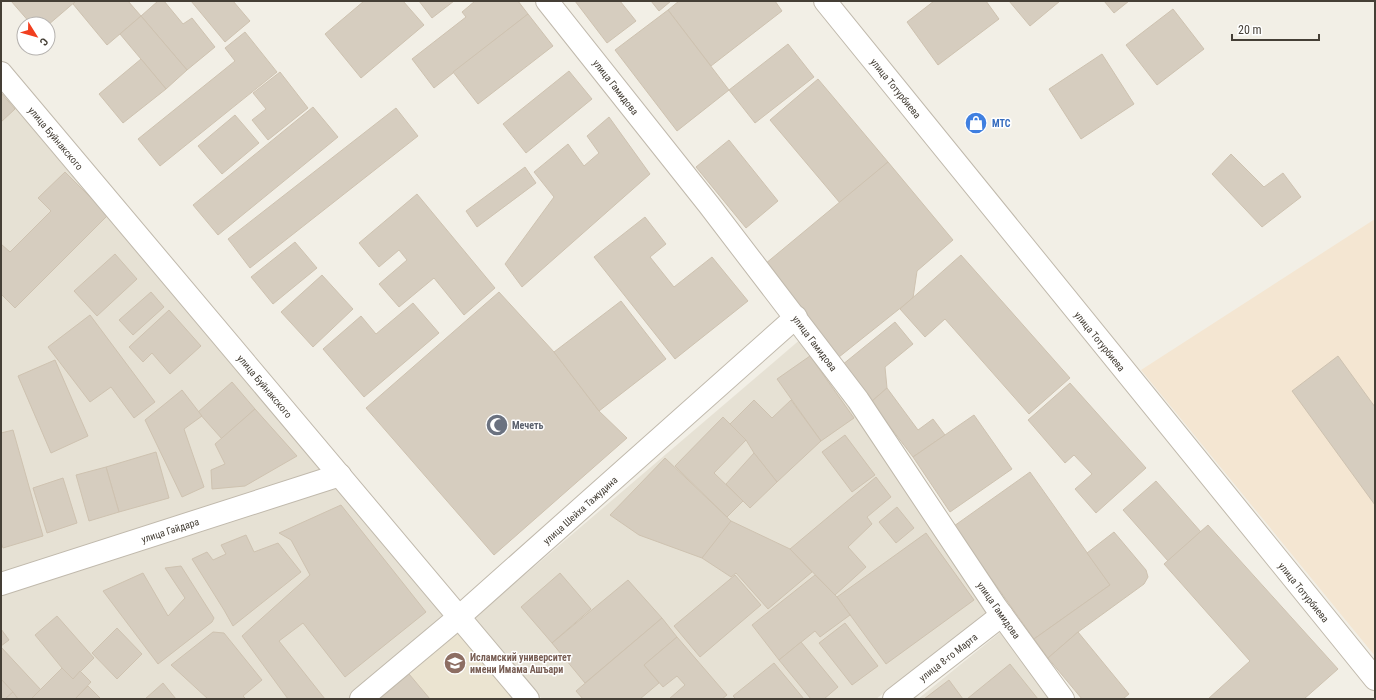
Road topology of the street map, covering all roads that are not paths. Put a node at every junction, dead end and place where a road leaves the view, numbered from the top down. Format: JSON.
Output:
{"nodes":[{"id":1,"x":548,"y":1,"type":"edge"},
{"id":2,"x":825,"y":1,"type":"edge"},
{"id":3,"x":1,"y":73,"type":"edge"},
{"id":4,"x":796,"y":317,"type":"junction"},
{"id":5,"x":340,"y":475,"type":"junction"},
{"id":6,"x":1,"y":584,"type":"edge"},
{"id":7,"x":1002,"y":614,"type":"junction"},
{"id":8,"x":459,"y":617,"type":"junction"},
{"id":9,"x":1375,"y":679,"type":"edge"},
{"id":10,"x":361,"y":699,"type":"edge"},
{"id":11,"x":528,"y":699,"type":"edge"},
{"id":12,"x":894,"y":699,"type":"edge"},
{"id":13,"x":1063,"y":699,"type":"edge"}],
"edges":[{"from":1,"to":4,"type":"street","name":"улица Гамидова"},
{"from":2,"to":9,"type":"street","name":"улица Тотурбиева"},
{"from":3,"to":5,"type":"street","name":"улица Буйнакского"},
{"from":4,"to":7,"type":"street","name":"улица Гамидова"},
{"from":4,"to":8,"type":"street","name":"улица Шейха Тажудина"},
{"from":5,"to":6,"type":"street","name":"улица Гайдара"},
{"from":5,"to":8,"type":"street","name":"улица Буйнакского"},
{"from":7,"to":12,"type":"street","name":"улица 8-го Марта"},
{"from":7,"to":13,"type":"street","name":"улица Гамидова"},
{"from":8,"to":10,"type":"street","name":"улица Шейха Тажудина"},
{"from":8,"to":11,"type":"street","name":"улица Буйнакского"}]}
